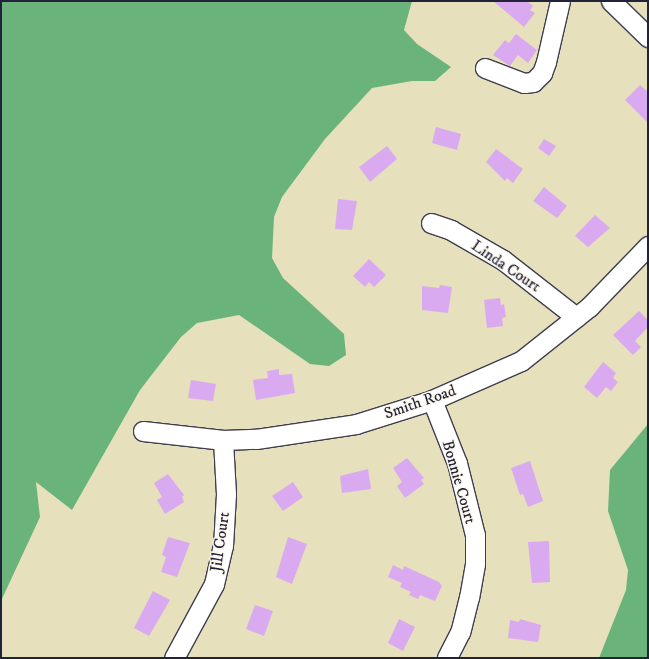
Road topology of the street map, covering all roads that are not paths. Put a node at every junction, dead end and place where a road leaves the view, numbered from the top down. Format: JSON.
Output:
{"nodes":[{"id":1,"x":560,"y":1,"type":"edge"},
{"id":2,"x":611,"y":1,"type":"edge"},
{"id":3,"x":648,"y":37,"type":"edge"},
{"id":4,"x":485,"y":68,"type":"dead end"},
{"id":5,"x":431,"y":223,"type":"dead end"},
{"id":6,"x":648,"y":246,"type":"edge"},
{"id":7,"x":576,"y":317,"type":"junction"},
{"id":8,"x":432,"y":400,"type":"junction"},
{"id":9,"x":143,"y":431,"type":"dead end"},
{"id":10,"x":223,"y":440,"type":"junction"},
{"id":11,"x":174,"y":658,"type":"edge"},
{"id":12,"x":447,"y":658,"type":"edge"}],
"edges":[{"from":1,"to":4,"type":"street"},
{"from":2,"to":3,"type":"street"},
{"from":5,"to":7,"type":"street","name":"Linda Court"},
{"from":6,"to":7,"type":"street","name":"Smith Road"},
{"from":7,"to":8,"type":"street","name":"Smith Road"},
{"from":8,"to":10,"type":"street","name":"Smith Road"},
{"from":8,"to":12,"type":"street","name":"Bonnie Court"},
{"from":9,"to":10,"type":"street","name":"Smith Road"},
{"from":10,"to":11,"type":"street","name":"Jill Court"}]}
